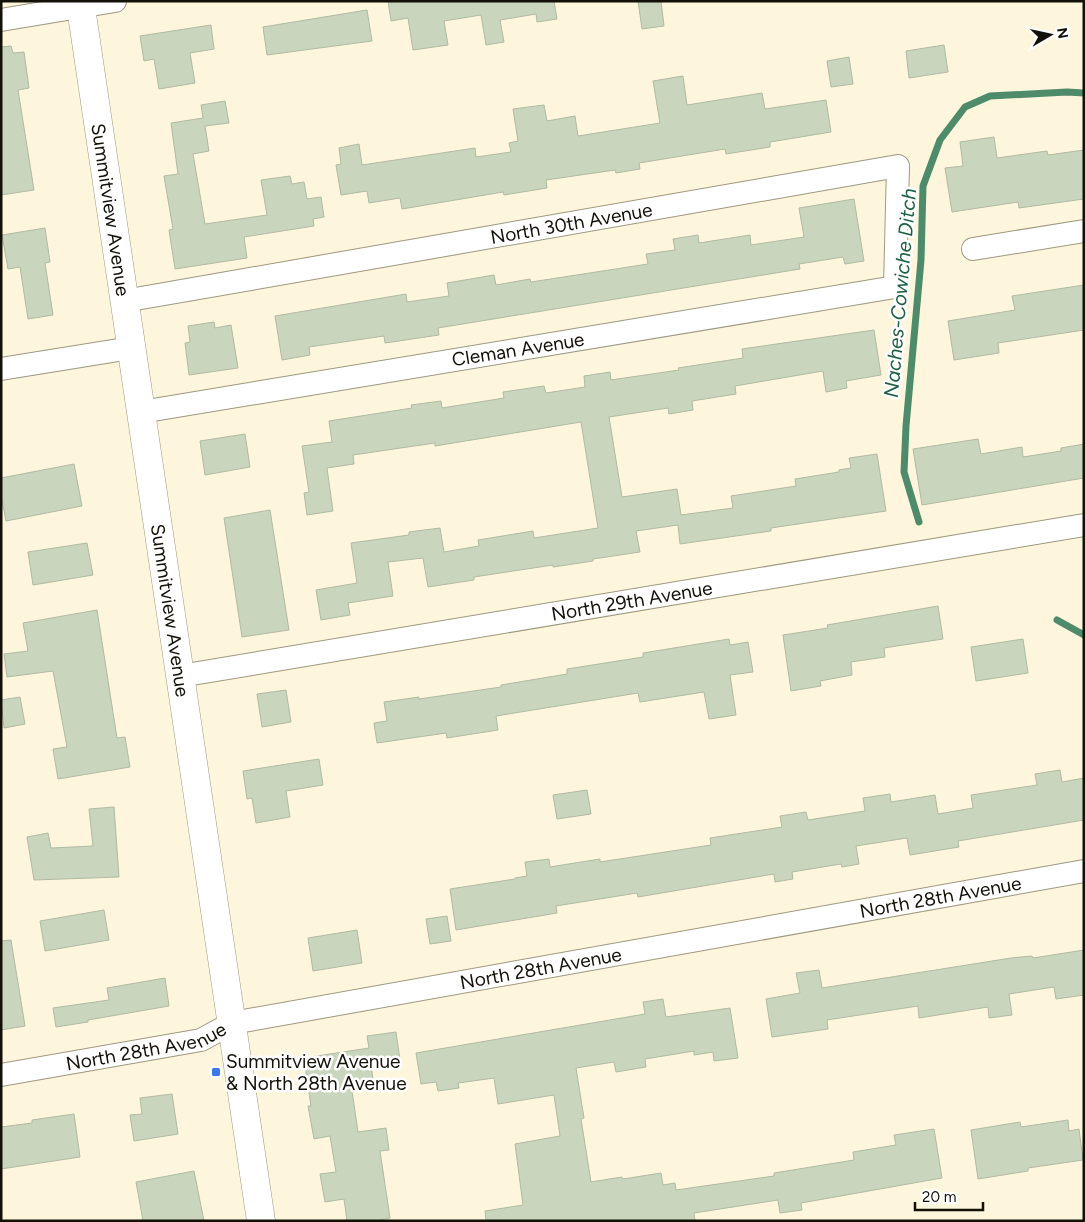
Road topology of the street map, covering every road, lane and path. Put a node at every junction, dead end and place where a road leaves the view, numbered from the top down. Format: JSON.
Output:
{"nodes":[{"id":1,"x":115,"y":1,"type":"edge"},
{"id":2,"x":81,"y":4,"type":"edge"},
{"id":3,"x":1,"y":20,"type":"edge"},
{"id":4,"x":1084,"y":231,"type":"edge"},
{"id":5,"x":973,"y":248,"type":"dead end"},
{"id":6,"x":895,"y":287,"type":"joint"},
{"id":7,"x":124,"y":301,"type":"junction"},
{"id":8,"x":131,"y":348,"type":"junction"},
{"id":9,"x":1,"y":369,"type":"edge"},
{"id":10,"x":141,"y":412,"type":"junction"},
{"id":11,"x":1084,"y":525,"type":"edge"},
{"id":12,"x":180,"y":676,"type":"junction"},
{"id":13,"x":1084,"y":870,"type":"edge"},
{"id":14,"x":232,"y":1023,"type":"junction"},
{"id":15,"x":1,"y":1075,"type":"edge"},
{"id":16,"x":261,"y":1221,"type":"edge"}],
"edges":[{"from":1,"to":2,"type":"street"},
{"from":2,"to":3,"type":"street"},
{"from":2,"to":7,"type":"main road","name":"Summitview Avenue"},
{"from":4,"to":5,"type":"street"},
{"from":6,"to":7,"type":"street","name":"North 30th Avenue"},
{"from":6,"to":10,"type":"street","name":"Cleman Avenue"},
{"from":7,"to":8,"type":"main road","name":"Summitview Avenue"},
{"from":8,"to":9,"type":"street"},
{"from":8,"to":10,"type":"main road","name":"Summitview Avenue"},
{"from":10,"to":12,"type":"main road","name":"Summitview Avenue"},
{"from":11,"to":12,"type":"street","name":"North 29th Avenue"},
{"from":12,"to":14,"type":"main road","name":"Summitview Avenue"},
{"from":13,"to":14,"type":"street","name":"North 28th Avenue"},
{"from":14,"to":15,"type":"street","name":"North 28th Avenue"},
{"from":14,"to":16,"type":"main road","name":"Summitview Avenue"}]}
